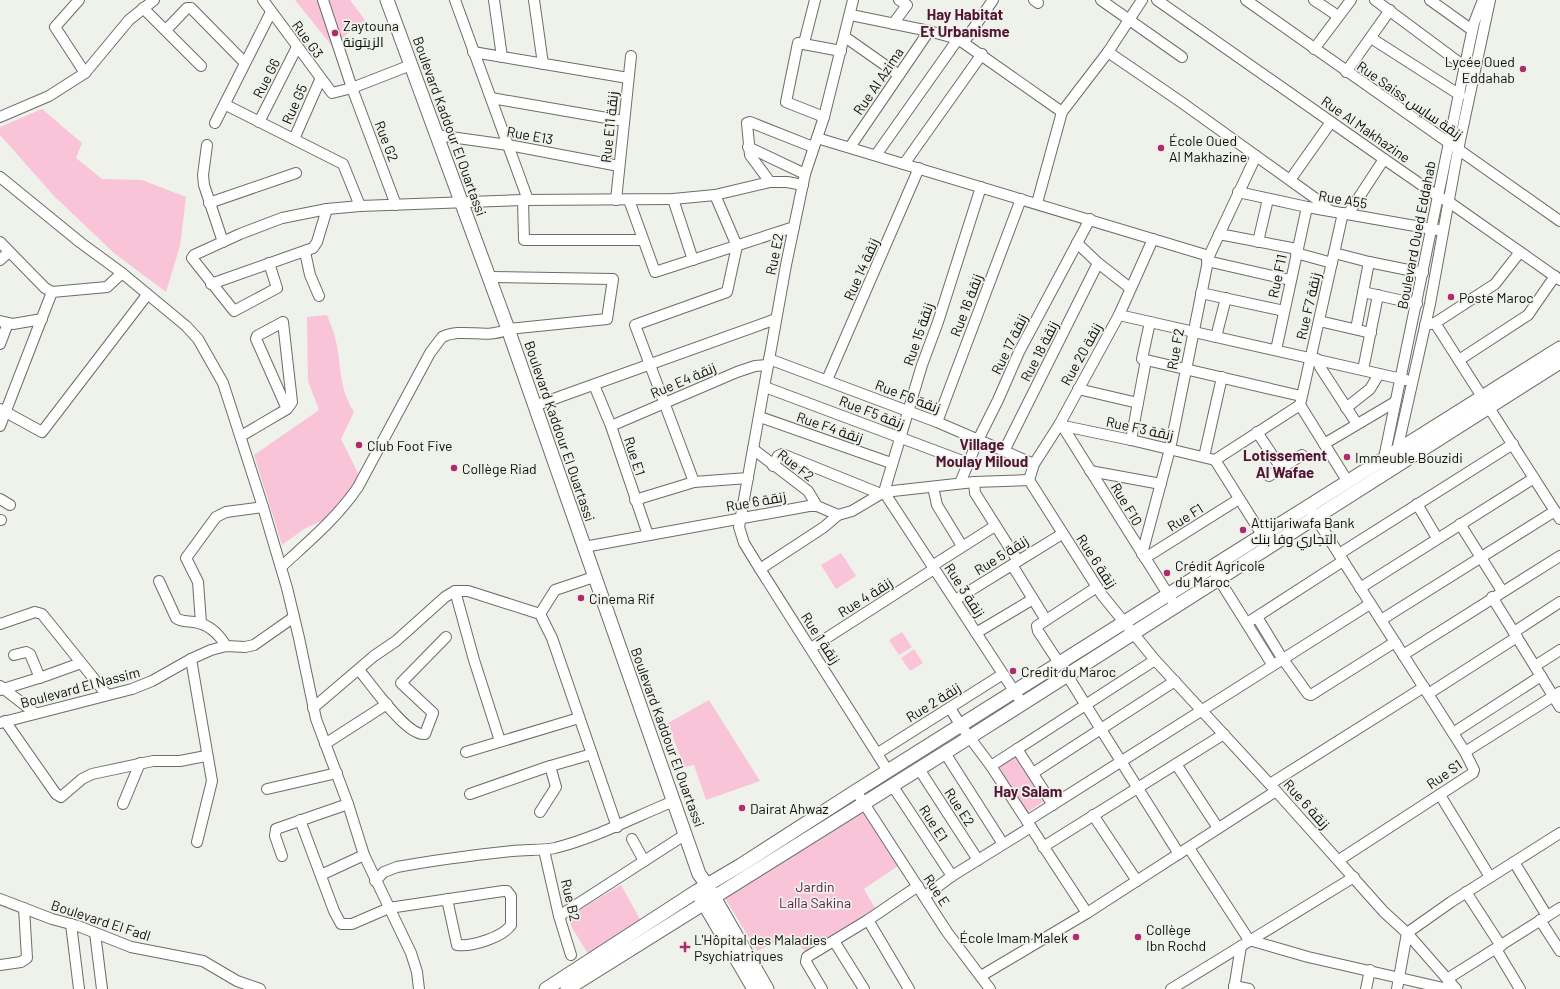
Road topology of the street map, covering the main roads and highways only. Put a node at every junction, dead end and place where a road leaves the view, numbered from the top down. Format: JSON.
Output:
{"nodes":[{"id":1,"x":387,"y":0,"type":"edge"},
{"id":2,"x":1558,"y":356,"type":"edge"},
{"id":3,"x":1486,"y":402,"type":"junction"},
{"id":4,"x":1312,"y":512,"type":"junction"},
{"id":5,"x":1172,"y":600,"type":"junction"},
{"id":6,"x":701,"y":883,"type":"junction"},
{"id":7,"x":709,"y":901,"type":"junction"},
{"id":8,"x":745,"y":963,"type":"junction"},
{"id":9,"x":546,"y":989,"type":"edge"},
{"id":10,"x":567,"y":989,"type":"edge"},
{"id":11,"x":754,"y":989,"type":"edge"},
{"id":12,"x":767,"y":989,"type":"edge"}],
"edges":[{"from":1,"to":6,"type":"main road","name":"Boulevard Kaddour El Ouartassi"},
{"from":2,"to":3,"type":"main road"},
{"from":3,"to":4,"type":"main road"},
{"from":3,"to":4,"type":"main road"},
{"from":4,"to":5,"type":"main road"},
{"from":5,"to":6,"type":"main road"},
{"from":5,"to":7,"type":"main road"},
{"from":6,"to":7,"type":"main road","name":"Boulevard Kaddour El Ouartassi"},
{"from":6,"to":9,"type":"main road"},
{"from":7,"to":8,"type":"main road","name":"Boulevard Kaddour El Ouartassi"},
{"from":7,"to":10,"type":"main road"},
{"from":8,"to":11,"type":"main road"},
{"from":8,"to":12,"type":"main road"}]}
